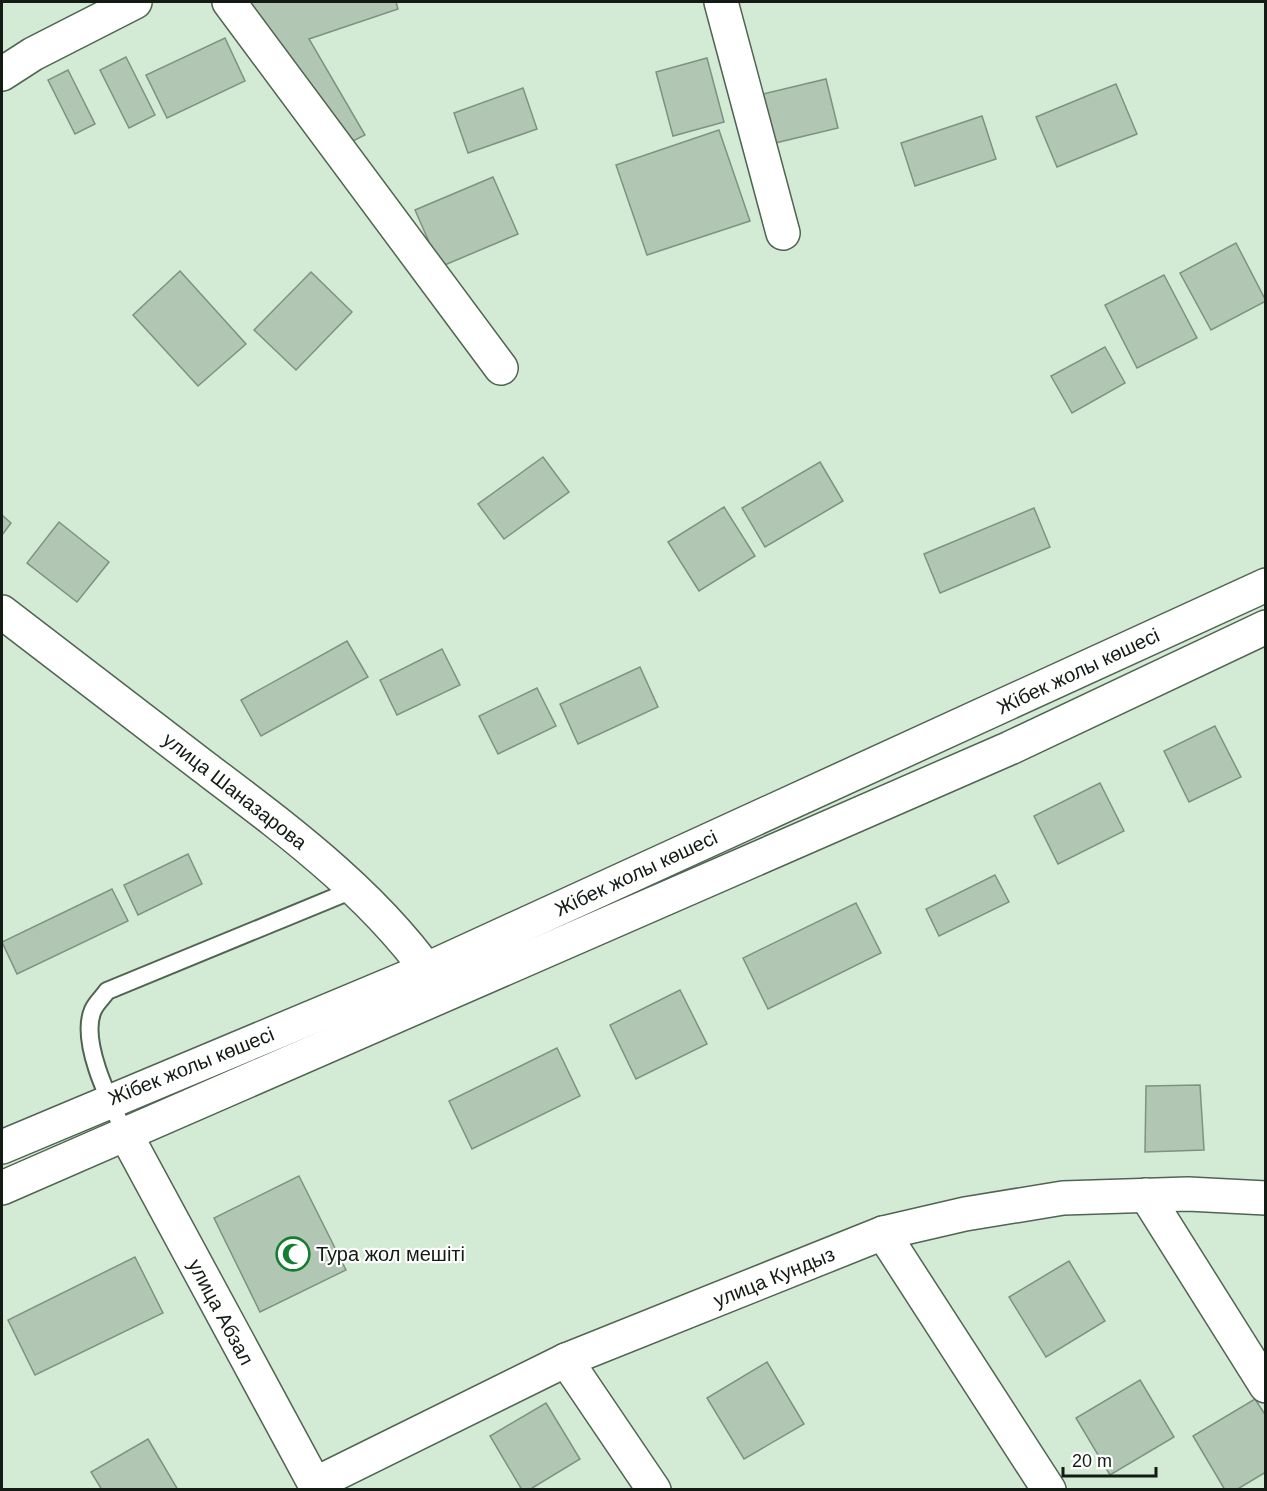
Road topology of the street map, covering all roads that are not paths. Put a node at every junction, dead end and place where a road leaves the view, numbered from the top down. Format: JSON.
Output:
{"nodes":[{"id":1,"x":135,"y":2,"type":"edge"},
{"id":2,"x":229,"y":2,"type":"edge"},
{"id":3,"x":721,"y":2,"type":"edge"},
{"id":4,"x":2,"y":74,"type":"edge"},
{"id":5,"x":783,"y":233,"type":"dead end"},
{"id":6,"x":501,"y":368,"type":"dead end"},
{"id":7,"x":1266,"y":585,"type":"edge"},
{"id":8,"x":2,"y":612,"type":"edge"},
{"id":9,"x":1266,"y":627,"type":"edge"},
{"id":10,"x":355,"y":889,"type":"junction"},
{"id":11,"x":436,"y":982,"type":"junction"},
{"id":12,"x":109,"y":1100,"type":"junction"},
{"id":13,"x":125,"y":1133,"type":"junction"},
{"id":14,"x":2,"y":1147,"type":"edge"},
{"id":15,"x":2,"y":1188,"type":"edge"},
{"id":16,"x":1146,"y":1195,"type":"junction"},
{"id":17,"x":1266,"y":1198,"type":"edge"},
{"id":18,"x":883,"y":1233,"type":"junction"},
{"id":19,"x":566,"y":1360,"type":"junction"},
{"id":20,"x":1266,"y":1386,"type":"edge"},
{"id":21,"x":316,"y":1487,"type":"edge"},
{"id":22,"x":654,"y":1490,"type":"edge"},
{"id":23,"x":1049,"y":1490,"type":"edge"}],
"edges":[{"from":1,"to":4,"type":"street"},
{"from":2,"to":6,"type":"street"},
{"from":3,"to":5,"type":"street"},
{"from":7,"to":11,"type":"street","name":"Жібек жолы көшесі"},
{"from":8,"to":10,"type":"street","name":"улица Шаназарова"},
{"from":9,"to":11,"type":"street","name":"Жібек жолы көшесі"},
{"from":10,"to":11,"type":"street","name":"улица Шаназарова"},
{"from":10,"to":12,"type":"lane"},
{"from":11,"to":12,"type":"street","name":"Жібек жолы көшесі"},
{"from":11,"to":13,"type":"street","name":"Жібек жолы көшесі"},
{"from":12,"to":13,"type":"lane"},
{"from":12,"to":14,"type":"street","name":"Жібек жолы көшесі"},
{"from":13,"to":15,"type":"street","name":"Жібек жолы көшесі"},
{"from":13,"to":21,"type":"street","name":"улица Абзал"},
{"from":16,"to":17,"type":"street","name":"улица Кундыз"},
{"from":16,"to":18,"type":"street","name":"улица Кундыз"},
{"from":16,"to":20,"type":"street"},
{"from":18,"to":19,"type":"street","name":"улица Кундыз"},
{"from":18,"to":23,"type":"street"},
{"from":19,"to":21,"type":"street","name":"улица Кундыз"},
{"from":19,"to":22,"type":"street"}]}
